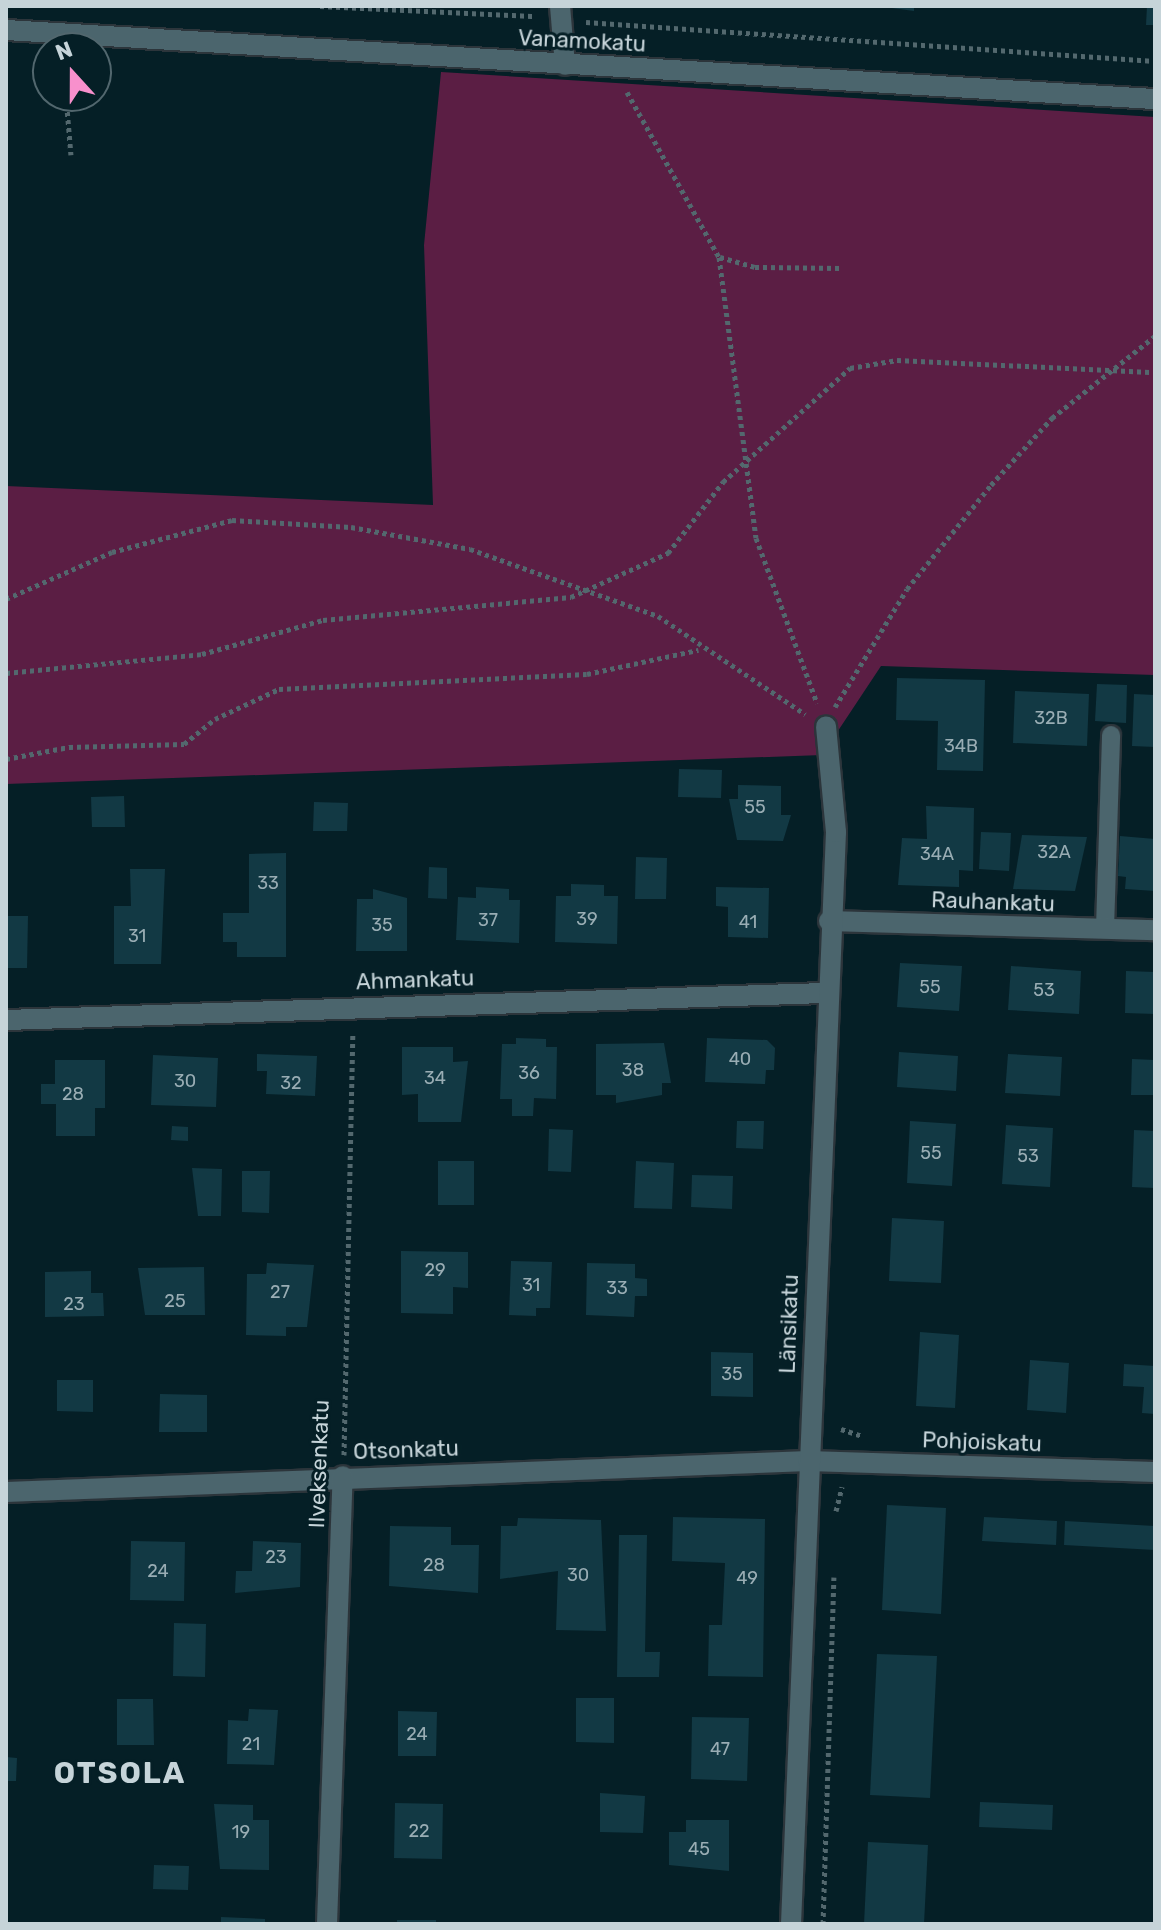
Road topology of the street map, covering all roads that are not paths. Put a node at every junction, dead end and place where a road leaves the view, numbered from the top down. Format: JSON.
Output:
{"nodes":[{"id":1,"x":561,"y":12,"type":"edge"},
{"id":2,"x":6,"y":30,"type":"edge"},
{"id":3,"x":565,"y":65,"type":"junction"},
{"id":4,"x":1155,"y":99,"type":"edge"},
{"id":5,"x":826,"y":726,"type":"road end"},
{"id":6,"x":1111,"y":735,"type":"dead end"},
{"id":7,"x":829,"y":921,"type":"junction"},
{"id":8,"x":1105,"y":929,"type":"junction"},
{"id":9,"x":1155,"y":930,"type":"edge"},
{"id":10,"x":825,"y":993,"type":"junction"},
{"id":11,"x":6,"y":1020,"type":"edge"},
{"id":12,"x":808,"y":1461,"type":"junction"},
{"id":13,"x":1155,"y":1472,"type":"edge"},
{"id":14,"x":343,"y":1476,"type":"junction"},
{"id":15,"x":6,"y":1492,"type":"edge"},
{"id":16,"x":327,"y":1924,"type":"edge"},
{"id":17,"x":791,"y":1924,"type":"edge"}],
"edges":[{"from":1,"to":3,"type":"street"},
{"from":2,"to":3,"type":"street","name":"Vanamokatu"},
{"from":3,"to":4,"type":"street","name":"Vanamokatu"},
{"from":5,"to":7,"type":"street","name":"Länsikatu"},
{"from":6,"to":8,"type":"lane"},
{"from":7,"to":8,"type":"street","name":"Rauhankatu"},
{"from":7,"to":10,"type":"street","name":"Länsikatu"},
{"from":8,"to":9,"type":"street","name":"Rauhankatu"},
{"from":10,"to":11,"type":"street","name":"Ahmankatu"},
{"from":10,"to":12,"type":"street","name":"Länsikatu"},
{"from":12,"to":13,"type":"street","name":"Pohjoiskatu"},
{"from":12,"to":14,"type":"street","name":"Otsonkatu"},
{"from":12,"to":17,"type":"street","name":"Länsikatu"},
{"from":14,"to":15,"type":"street","name":"Otsonkatu"},
{"from":14,"to":16,"type":"street","name":"Ilveksenkatu"}]}
